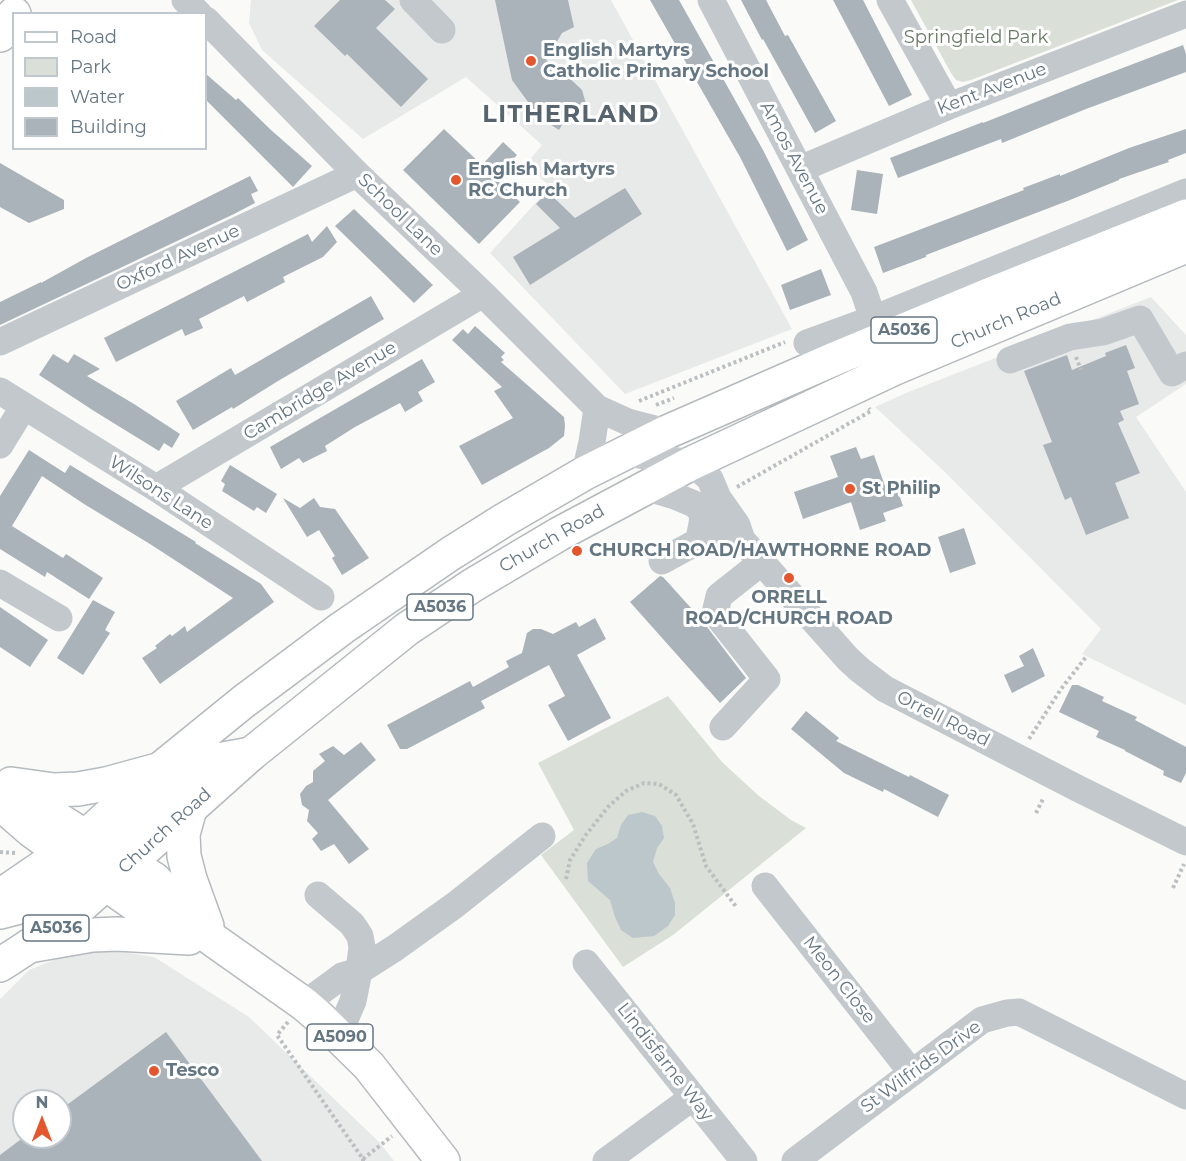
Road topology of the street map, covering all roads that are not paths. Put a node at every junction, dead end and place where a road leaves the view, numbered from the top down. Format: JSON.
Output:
{"nodes":[{"id":1,"x":186,"y":0,"type":"edge"},
{"id":2,"x":413,"y":0,"type":"edge"},
{"id":3,"x":711,"y":0,"type":"edge"},
{"id":4,"x":890,"y":0,"type":"edge"},
{"id":5,"x":197,"y":12,"type":"edge"},
{"id":6,"x":1186,"y":14,"type":"edge"},
{"id":7,"x":12,"y":17,"type":"edge"},
{"id":8,"x":207,"y":21,"type":"edge"},
{"id":9,"x":442,"y":30,"type":"dead end"},
{"id":10,"x":0,"y":35,"type":"edge"},
{"id":11,"x":949,"y":106,"type":"junction"},
{"id":12,"x":800,"y":169,"type":"junction"},
{"id":13,"x":357,"y":174,"type":"junction"},
{"id":14,"x":1186,"y":192,"type":"edge"},
{"id":15,"x":1186,"y":216,"type":"edge"},
{"id":16,"x":1186,"y":246,"type":"edge"},
{"id":17,"x":483,"y":294,"type":"junction"},
{"id":18,"x":873,"y":319,"type":"junction"},
{"id":19,"x":800,"y":341,"type":"road end"},
{"id":20,"x":0,"y":342,"type":"edge"},
{"id":21,"x":1010,"y":360,"type":"dead end"},
{"id":22,"x":1186,"y":365,"type":"edge"},
{"id":23,"x":0,"y":391,"type":"edge"},
{"id":24,"x":24,"y":406,"type":"junction"},
{"id":25,"x":607,"y":412,"type":"junction"},
{"id":26,"x":661,"y":419,"type":"junction"},
{"id":27,"x":0,"y":445,"type":"edge"},
{"id":28,"x":625,"y":453,"type":"junction"},
{"id":29,"x":692,"y":463,"type":"junction"},
{"id":30,"x":585,"y":473,"type":"junction"},
{"id":31,"x":645,"y":487,"type":"junction"},
{"id":32,"x":156,"y":488,"type":"junction"},
{"id":33,"x":710,"y":504,"type":"junction"},
{"id":34,"x":662,"y":561,"type":"dead end"},
{"id":35,"x":762,"y":562,"type":"junction"},
{"id":36,"x":0,"y":583,"type":"edge"},
{"id":37,"x":321,"y":597,"type":"dead end"},
{"id":38,"x":59,"y":618,"type":"dead end"},
{"id":39,"x":723,"y":727,"type":"dead end"},
{"id":40,"x":251,"y":754,"type":"junction"},
{"id":41,"x":161,"y":769,"type":"junction"},
{"id":42,"x":0,"y":784,"type":"edge"},
{"id":43,"x":0,"y":793,"type":"edge"},
{"id":44,"x":0,"y":803,"type":"edge"},
{"id":45,"x":190,"y":809,"type":"junction"},
{"id":46,"x":542,"y":836,"type":"dead end"},
{"id":47,"x":1186,"y":842,"type":"edge"},
{"id":48,"x":96,"y":860,"type":"junction"},
{"id":49,"x":765,"y":886,"type":"dead end"},
{"id":50,"x":318,"y":894,"type":"dead end"},
{"id":51,"x":0,"y":896,"type":"edge"},
{"id":52,"x":0,"y":912,"type":"edge"},
{"id":53,"x":212,"y":939,"type":"junction"},
{"id":54,"x":29,"y":946,"type":"junction"},
{"id":55,"x":586,"y":963,"type":"dead end"},
{"id":56,"x":0,"y":965,"type":"edge"},
{"id":57,"x":359,"y":971,"type":"junction"},
{"id":58,"x":304,"y":1004,"type":"junction"},
{"id":59,"x":338,"y":1036,"type":"junction"},
{"id":60,"x":912,"y":1073,"type":"junction"},
{"id":61,"x":1186,"y":1096,"type":"edge"},
{"id":62,"x":693,"y":1097,"type":"junction"},
{"id":63,"x":443,"y":1161,"type":"edge"},
{"id":64,"x":606,"y":1161,"type":"edge"},
{"id":65,"x":744,"y":1161,"type":"edge"},
{"id":66,"x":795,"y":1161,"type":"edge"}],
"edges":[{"from":1,"to":5,"type":"street"},
{"from":2,"to":9,"type":"street"},
{"from":3,"to":12,"type":"street","name":"Amos Avenue"},
{"from":4,"to":11,"type":"street"},
{"from":6,"to":11,"type":"street","name":"Kent Avenue"},
{"from":7,"to":10,"type":"main road"},
{"from":8,"to":13,"type":"street","name":"School Lane"},
{"from":11,"to":12,"type":"street","name":"Kent Avenue"},
{"from":12,"to":18,"type":"street","name":"Amos Avenue"},
{"from":13,"to":17,"type":"street","name":"School Lane"},
{"from":13,"to":20,"type":"street","name":"Oxford Avenue"},
{"from":14,"to":18,"type":"street"},
{"from":15,"to":26,"type":"main road","name":"Church Road","number":"A5036"},
{"from":16,"to":29,"type":"main road","name":"Church Road","number":"A5036"},
{"from":17,"to":25,"type":"street","name":"School Lane"},
{"from":17,"to":32,"type":"street","name":"Cambridge Avenue"},
{"from":18,"to":19,"type":"street"},
{"from":21,"to":22,"type":"street"},
{"from":23,"to":24,"type":"street","name":"Wilsons Lane"},
{"from":24,"to":27,"type":"street"},
{"from":24,"to":32,"type":"street","name":"Wilsons Lane"},
{"from":25,"to":26,"type":"street","name":"School Lane"},
{"from":25,"to":30,"type":"street"},
{"from":26,"to":28,"type":"main road","name":"Church Road","number":"A5036"},
{"from":28,"to":29,"type":"street"},
{"from":28,"to":30,"type":"main road","name":"Church Road","number":"A5036"},
{"from":29,"to":31,"type":"main road","name":"Church Road","number":"A5036"},
{"from":29,"to":33,"type":"street","name":"Orrell Road"},
{"from":30,"to":41,"type":"main road","name":"Church Road","number":"A5036"},
{"from":31,"to":33,"type":"street","name":"Orrell Road"},
{"from":31,"to":40,"type":"main road","name":"Church Road","number":"A5036"},
{"from":32,"to":37,"type":"street","name":"Wilsons Lane"},
{"from":33,"to":34,"type":"street"},
{"from":33,"to":35,"type":"street","name":"Orrell Road"},
{"from":35,"to":39,"type":"street"},
{"from":35,"to":47,"type":"street","name":"Orrell Road"},
{"from":36,"to":38,"type":"street"},
{"from":40,"to":45,"type":"main road","name":"Church Road","number":"A5036"},
{"from":40,"to":48,"type":"main road"},
{"from":41,"to":42,"type":"main road"},
{"from":41,"to":48,"type":"main road","name":"Church Road","number":"A5036"},
{"from":43,"to":48,"type":"main road"},
{"from":44,"to":48,"type":"main road"},
{"from":45,"to":48,"type":"main road","name":"Church Road","number":"A5036"},
{"from":45,"to":53,"type":"main road"},
{"from":46,"to":57,"type":"street"},
{"from":48,"to":51,"type":"main road","name":"Church Road","number":"A5036"},
{"from":48,"to":52,"type":"main road"},
{"from":48,"to":53,"type":"main road","number":"A5090"},
{"from":48,"to":54,"type":"main road","name":"Church Road","number":"A5036"},
{"from":49,"to":60,"type":"street","name":"Meon Close"},
{"from":50,"to":57,"type":"street"},
{"from":53,"to":54,"type":"main road"},
{"from":53,"to":58,"type":"main road","number":"A5090"},
{"from":54,"to":56,"type":"main road","name":"Church Road","number":"A5036"},
{"from":55,"to":62,"type":"street","name":"Lindisfarne Way"},
{"from":57,"to":58,"type":"street"},
{"from":57,"to":59,"type":"street"},
{"from":58,"to":59,"type":"main road","number":"A5090"},
{"from":59,"to":63,"type":"main road","number":"A5090"},
{"from":60,"to":61,"type":"street","name":"St Wilfrids Drive"},
{"from":60,"to":66,"type":"street","name":"St Wilfrids Drive"},
{"from":62,"to":64,"type":"street"},
{"from":62,"to":65,"type":"street","name":"Lindisfarne Way"}]}
